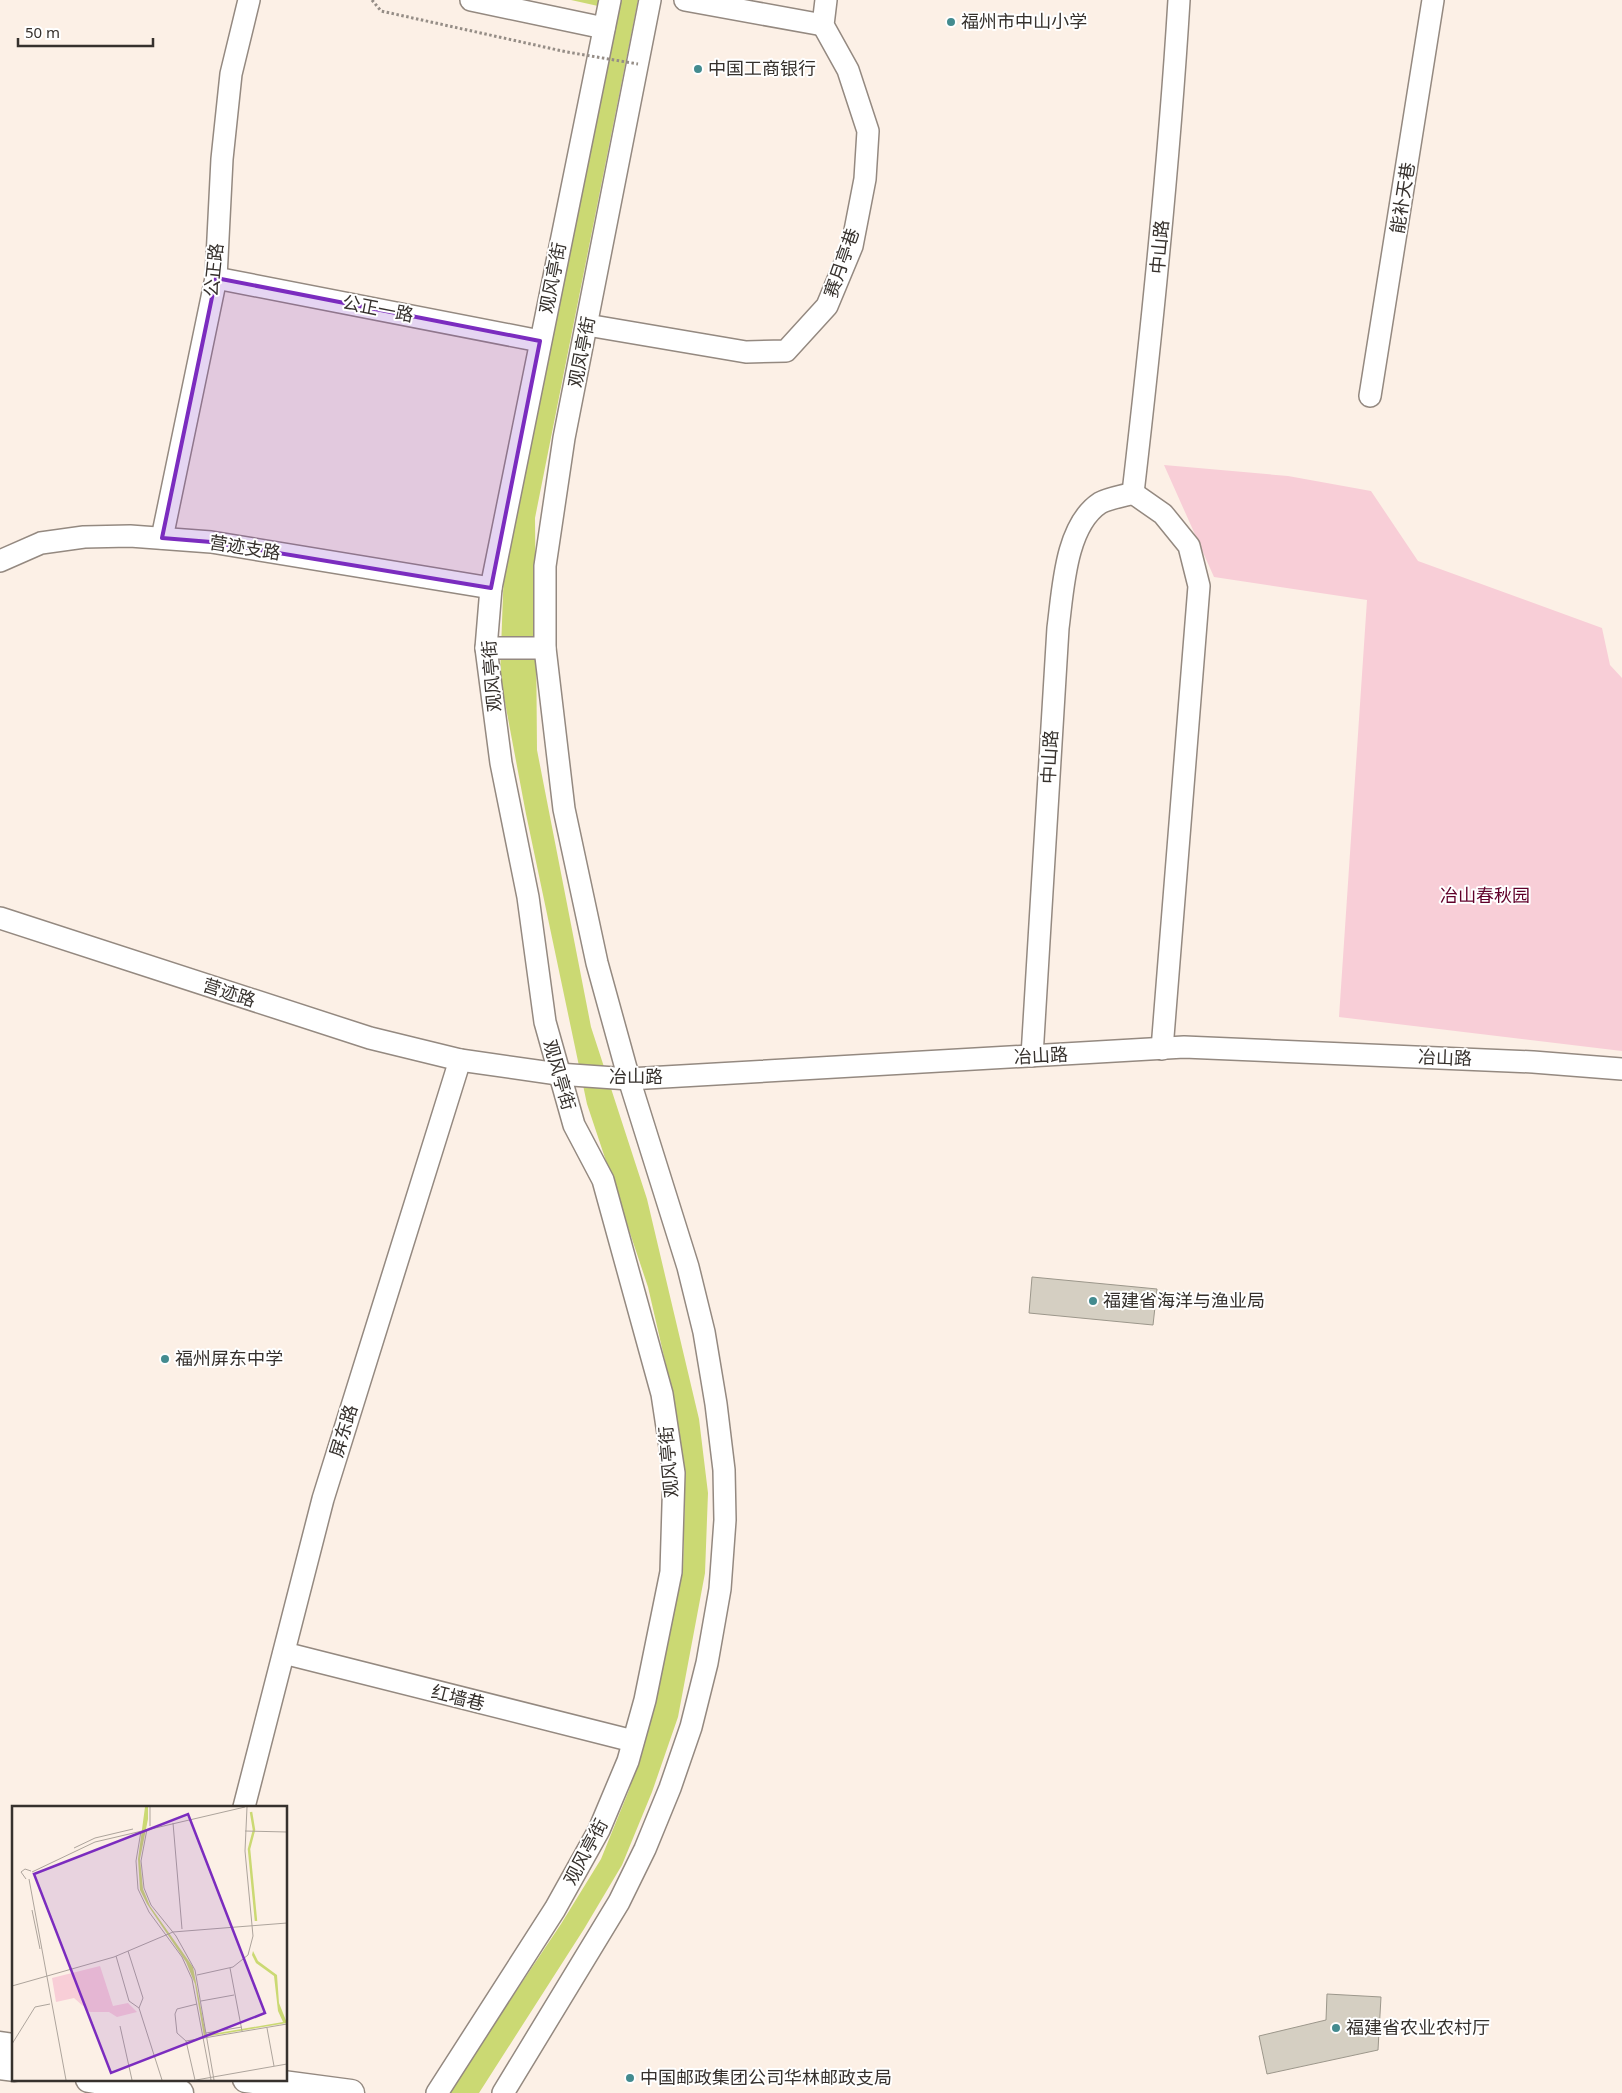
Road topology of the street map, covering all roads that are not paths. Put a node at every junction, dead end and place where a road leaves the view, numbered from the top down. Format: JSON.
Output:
{"nodes":[{"id":1,"x":249,"y":0,"type":"edge"},
{"id":2,"x":471,"y":0,"type":"edge"},
{"id":3,"x":610,"y":0,"type":"edge"},
{"id":4,"x":650,"y":0,"type":"edge"},
{"id":5,"x":685,"y":0,"type":"edge"},
{"id":6,"x":826,"y":0,"type":"edge"},
{"id":7,"x":1179,"y":0,"type":"edge"},
{"id":8,"x":1433,"y":0,"type":"edge"},
{"id":9,"x":823,"y":24,"type":"junction"},
{"id":10,"x":604,"y":28,"type":"junction"},
{"id":11,"x":216,"y":278,"type":"junction"},
{"id":12,"x":587,"y":325,"type":"junction"},
{"id":13,"x":540,"y":341,"type":"junction"},
{"id":14,"x":1370,"y":396,"type":"dead end"},
{"id":15,"x":1133,"y":493,"type":"junction"},
{"id":16,"x":162,"y":538,"type":"junction"},
{"id":17,"x":0,"y":561,"type":"edge"},
{"id":18,"x":491,"y":588,"type":"junction"},
{"id":19,"x":486,"y":648,"type":"junction"},
{"id":20,"x":545,"y":648,"type":"junction"},
{"id":21,"x":0,"y":918,"type":"edge"},
{"id":22,"x":1162,"y":1049,"type":"junction"},
{"id":23,"x":1032,"y":1056,"type":"junction"},
{"id":24,"x":460,"y":1060,"type":"junction"},
{"id":25,"x":1622,"y":1069,"type":"edge"},
{"id":26,"x":558,"y":1074,"type":"junction"},
{"id":27,"x":628,"y":1079,"type":"junction"},
{"id":28,"x":284,"y":1653,"type":"junction"},
{"id":29,"x":634,"y":1741,"type":"junction"},
{"id":30,"x":244,"y":1806,"type":"edge"},
{"id":31,"x":96,"y":2080,"type":"edge"},
{"id":32,"x":254,"y":2080,"type":"edge"},
{"id":33,"x":180,"y":2093,"type":"edge"},
{"id":34,"x":351,"y":2093,"type":"edge"},
{"id":35,"x":437,"y":2093,"type":"edge"},
{"id":36,"x":503,"y":2093,"type":"edge"}],
"edges":[{"from":1,"to":11,"type":"street","name":"公正路"},
{"from":2,"to":10,"type":"street"},
{"from":3,"to":10,"type":"street","name":"观风亭街"},
{"from":4,"to":12,"type":"street","name":"观凤亭街"},
{"from":5,"to":9,"type":"street"},
{"from":6,"to":9,"type":"street"},
{"from":7,"to":15,"type":"street","name":"中山路"},
{"from":8,"to":14,"type":"street","name":"能补天巷"},
{"from":9,"to":12,"type":"street","name":"赛月亭巷"},
{"from":10,"to":13,"type":"street","name":"观风亭街"},
{"from":11,"to":13,"type":"street","name":"公正一路"},
{"from":11,"to":16,"type":"street","name":"公正路"},
{"from":12,"to":20,"type":"street","name":"观凤亭街"},
{"from":13,"to":18,"type":"street","name":"观风亭街"},
{"from":15,"to":22,"type":"street"},
{"from":15,"to":23,"type":"street","name":"中山路"},
{"from":16,"to":17,"type":"street","name":"营迹支路"},
{"from":16,"to":18,"type":"street","name":"营迹支路"},
{"from":18,"to":19,"type":"street","name":"观风亭街"},
{"from":19,"to":20,"type":"street"},
{"from":19,"to":26,"type":"street","name":"观风亭街"},
{"from":20,"to":27,"type":"street","name":"观凤亭街"},
{"from":21,"to":24,"type":"street","name":"营迹路"},
{"from":22,"to":23,"type":"street","name":"冶山路"},
{"from":22,"to":25,"type":"street","name":"冶山路"},
{"from":23,"to":27,"type":"street","name":"冶山路"},
{"from":24,"to":26,"type":"street","name":"冶山路"},
{"from":24,"to":28,"type":"street","name":"屏东路"},
{"from":26,"to":27,"type":"street","name":"冶山路"},
{"from":26,"to":29,"type":"street","name":"观风亭街"},
{"from":27,"to":36,"type":"street"},
{"from":28,"to":29,"type":"street","name":"红墙巷"},
{"from":28,"to":30,"type":"street","name":"屏东路"},
{"from":29,"to":35,"type":"street","name":"观风亭街"},
{"from":31,"to":33,"type":"main road"},
{"from":32,"to":34,"type":"main road"}]}
